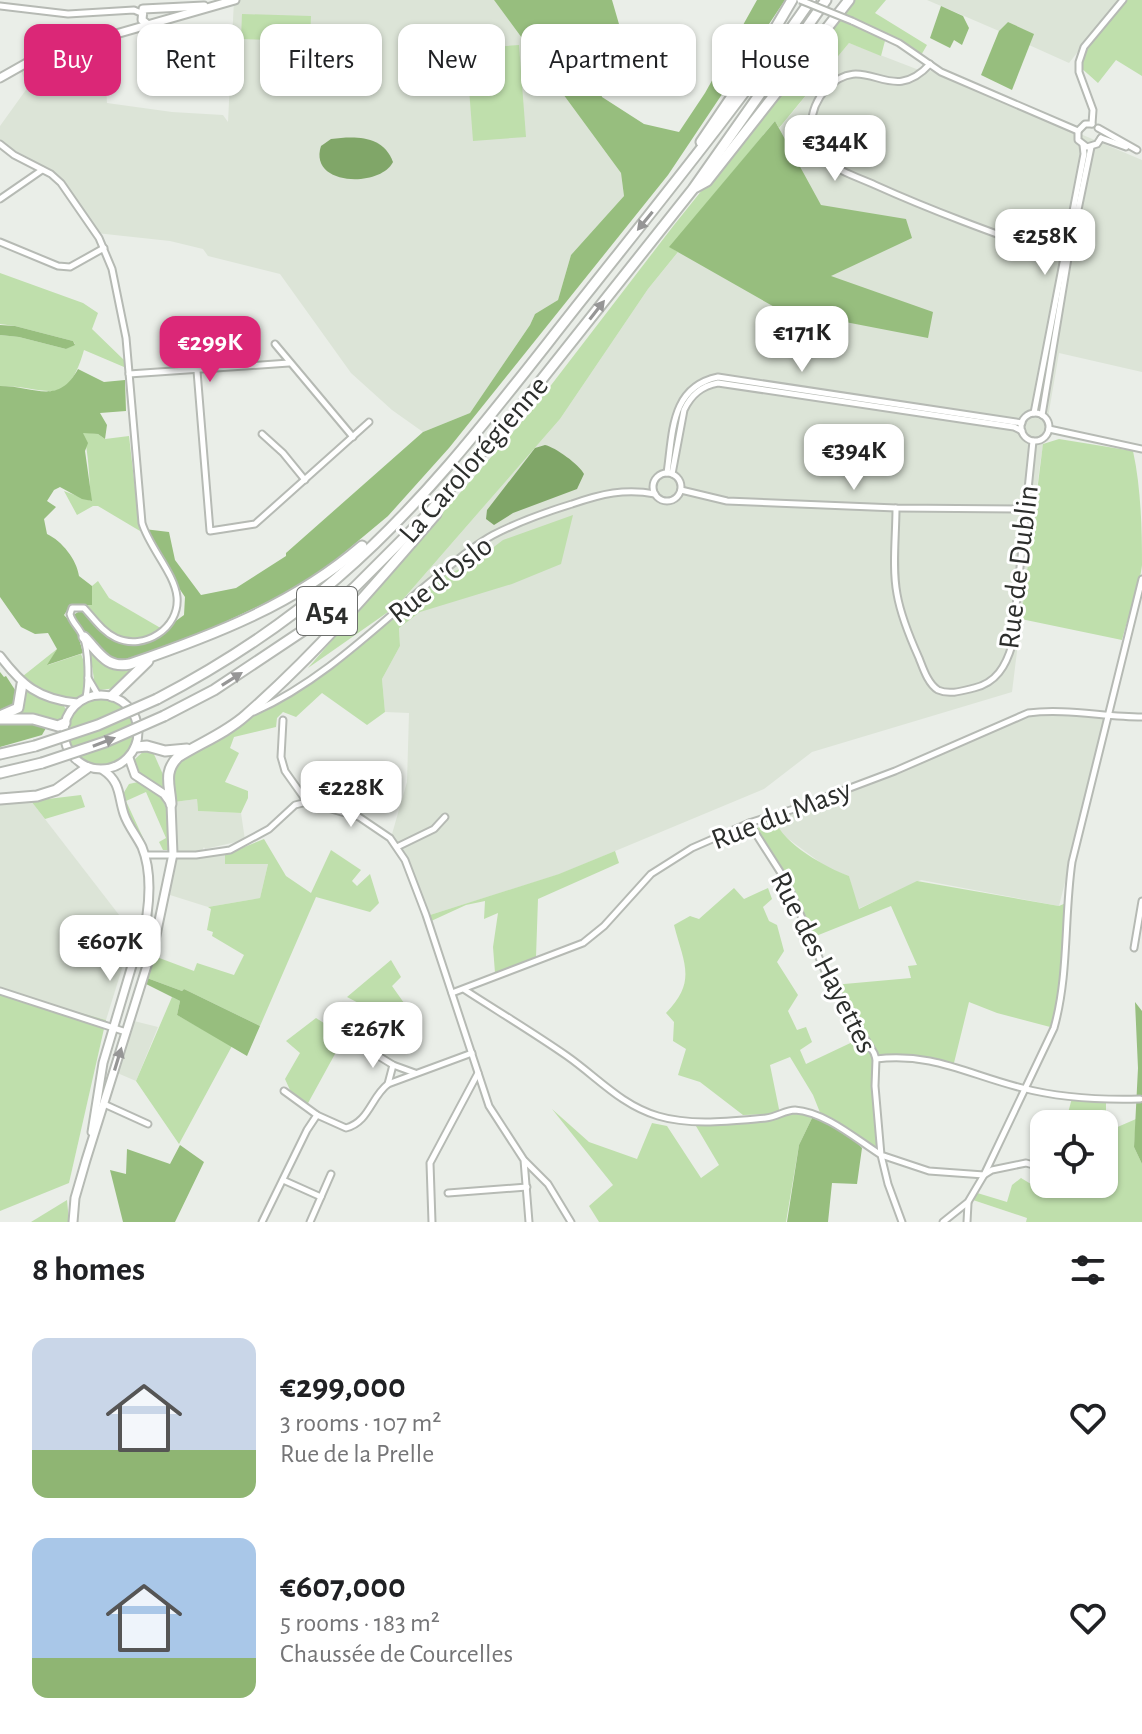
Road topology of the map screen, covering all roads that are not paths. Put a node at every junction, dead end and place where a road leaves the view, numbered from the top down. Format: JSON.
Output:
{"nodes":[{"id":1,"x":223,"y":0,"type":"edge"},
{"id":2,"x":235,"y":0,"type":"edge"},
{"id":3,"x":792,"y":0,"type":"edge"},
{"id":4,"x":800,"y":0,"type":"edge"},
{"id":5,"x":811,"y":0,"type":"edge"},
{"id":6,"x":826,"y":0,"type":"edge"},
{"id":7,"x":849,"y":0,"type":"edge"},
{"id":8,"x":1123,"y":0,"type":"edge"},
{"id":9,"x":0,"y":6,"type":"edge"},
{"id":10,"x":161,"y":8,"type":"junction"},
{"id":11,"x":162,"y":20,"type":"junction"},
{"id":12,"x":142,"y":21,"type":"junction"},
{"id":13,"x":930,"y":64,"type":"junction"},
{"id":14,"x":0,"y":78,"type":"edge"},
{"id":15,"x":1092,"y":124,"type":"junction"},
{"id":16,"x":1098,"y":128,"type":"junction"},
{"id":17,"x":1078,"y":131,"type":"junction"},
{"id":18,"x":1101,"y":138,"type":"junction"},
{"id":19,"x":0,"y":144,"type":"edge"},
{"id":20,"x":1083,"y":145,"type":"junction"},
{"id":21,"x":1091,"y":147,"type":"junction"},
{"id":22,"x":1139,"y":152,"type":"edge"},
{"id":23,"x":694,"y":160,"type":"junction"},
{"id":24,"x":43,"y":169,"type":"junction"},
{"id":25,"x":693,"y":189,"type":"junction"},
{"id":26,"x":0,"y":199,"type":"edge"},
{"id":27,"x":0,"y":242,"type":"edge"},
{"id":28,"x":104,"y":248,"type":"junction"},
{"id":29,"x":1063,"y":258,"type":"junction"},
{"id":30,"x":275,"y":344,"type":"dead end"},
{"id":31,"x":289,"y":363,"type":"junction"},
{"id":32,"x":197,"y":371,"type":"junction"},
{"id":33,"x":129,"y":374,"type":"junction"},
{"id":34,"x":1034,"y":413,"type":"junction"},
{"id":35,"x":1042,"y":415,"type":"junction"},
{"id":36,"x":369,"y":422,"type":"dead end"},
{"id":37,"x":1022,"y":423,"type":"junction"},
{"id":38,"x":1049,"y":429,"type":"junction"},
{"id":39,"x":1022,"y":431,"type":"junction"},
{"id":40,"x":262,"y":434,"type":"dead end"},
{"id":41,"x":353,"y":437,"type":"junction"},
{"id":42,"x":1033,"y":441,"type":"junction"},
{"id":43,"x":1142,"y":449,"type":"edge"},
{"id":44,"x":465,"y":473,"type":"junction"},
{"id":45,"x":670,"y":473,"type":"junction"},
{"id":46,"x":305,"y":480,"type":"junction"},
{"id":47,"x":681,"y":490,"type":"junction"},
{"id":48,"x":655,"y":494,"type":"junction"},
{"id":49,"x":896,"y":508,"type":"junction"},
{"id":50,"x":1026,"y":509,"type":"junction"},
{"id":51,"x":376,"y":541,"type":"junction"},
{"id":52,"x":1142,"y":579,"type":"edge"},
{"id":53,"x":84,"y":637,"type":"junction"},
{"id":54,"x":157,"y":654,"type":"junction"},
{"id":55,"x":0,"y":656,"type":"edge"},
{"id":56,"x":88,"y":678,"type":"junction"},
{"id":57,"x":22,"y":684,"type":"junction"},
{"id":58,"x":98,"y":695,"type":"junction"},
{"id":59,"x":112,"y":696,"type":"junction"},
{"id":60,"x":86,"y":697,"type":"junction"},
{"id":61,"x":56,"y":698,"type":"junction"},
{"id":62,"x":77,"y":703,"type":"junction"},
{"id":63,"x":246,"y":715,"type":"junction"},
{"id":64,"x":1107,"y":717,"type":"junction"},
{"id":65,"x":1142,"y":717,"type":"edge"},
{"id":66,"x":0,"y":718,"type":"edge"},
{"id":67,"x":66,"y":718,"type":"junction"},
{"id":68,"x":283,"y":720,"type":"dead end"},
{"id":69,"x":136,"y":747,"type":"junction"},
{"id":70,"x":193,"y":748,"type":"junction"},
{"id":71,"x":0,"y":754,"type":"edge"},
{"id":72,"x":129,"y":758,"type":"junction"},
{"id":73,"x":87,"y":768,"type":"junction"},
{"id":74,"x":103,"y":770,"type":"junction"},
{"id":75,"x":0,"y":773,"type":"edge"},
{"id":76,"x":0,"y":799,"type":"edge"},
{"id":77,"x":307,"y":802,"type":"junction"},
{"id":78,"x":171,"y":804,"type":"junction"},
{"id":79,"x":445,"y":817,"type":"dead end"},
{"id":80,"x":749,"y":823,"type":"junction"},
{"id":81,"x":397,"y":847,"type":"junction"},
{"id":82,"x":173,"y":854,"type":"junction"},
{"id":83,"x":145,"y":855,"type":"junction"},
{"id":84,"x":1142,"y":901,"type":"edge"},
{"id":85,"x":1141,"y":913,"type":"edge"},
{"id":86,"x":1134,"y":948,"type":"dead end"},
{"id":87,"x":465,"y":990,"type":"junction"},
{"id":88,"x":0,"y":991,"type":"edge"},
{"id":89,"x":452,"y":993,"type":"junction"},
{"id":90,"x":113,"y":1028,"type":"junction"},
{"id":91,"x":126,"y":1032,"type":"junction"},
{"id":92,"x":346,"y":1036,"type":"dead end"},
{"id":93,"x":472,"y":1053,"type":"junction"},
{"id":94,"x":876,"y":1059,"type":"junction"},
{"id":95,"x":393,"y":1065,"type":"junction"},
{"id":96,"x":479,"y":1072,"type":"junction"},
{"id":97,"x":415,"y":1073,"type":"junction"},
{"id":98,"x":388,"y":1084,"type":"junction"},
{"id":99,"x":1025,"y":1089,"type":"junction"},
{"id":100,"x":284,"y":1091,"type":"dead end"},
{"id":101,"x":1140,"y":1099,"type":"edge"},
{"id":102,"x":100,"y":1102,"type":"junction"},
{"id":103,"x":317,"y":1115,"type":"junction"},
{"id":104,"x":148,"y":1124,"type":"dead end"},
{"id":105,"x":881,"y":1155,"type":"junction"},
{"id":106,"x":524,"y":1160,"type":"junction"},
{"id":107,"x":1030,"y":1164,"type":"edge"},
{"id":108,"x":331,"y":1174,"type":"dead end"},
{"id":109,"x":984,"y":1175,"type":"junction"},
{"id":110,"x":283,"y":1180,"type":"junction"},
{"id":111,"x":527,"y":1187,"type":"junction"},
{"id":112,"x":448,"y":1193,"type":"dead end"},
{"id":113,"x":321,"y":1197,"type":"junction"},
{"id":114,"x":968,"y":1202,"type":"junction"},
{"id":115,"x":73,"y":1222,"type":"edge"},
{"id":116,"x":262,"y":1222,"type":"edge"},
{"id":117,"x":310,"y":1222,"type":"edge"},
{"id":118,"x":432,"y":1222,"type":"edge"},
{"id":119,"x":529,"y":1222,"type":"edge"},
{"id":120,"x":571,"y":1222,"type":"edge"},
{"id":121,"x":902,"y":1222,"type":"edge"},
{"id":122,"x":943,"y":1222,"type":"edge"},
{"id":123,"x":967,"y":1222,"type":"edge"}],
"edges":[{"from":1,"to":10,"type":"main road"},
{"from":2,"to":11,"type":"main road"},
{"from":3,"to":23,"type":"highway"},
{"from":4,"to":13,"type":"street","bridge":true},
{"from":5,"to":23,"type":"highway","name":"La Carolorégienne","number":"A54"},
{"from":6,"to":25,"type":"highway","name":"La Carolorégienne","number":"A54"},
{"from":7,"to":25,"type":"highway"},
{"from":8,"to":15,"type":"street"},
{"from":9,"to":12,"type":"street"},
{"from":10,"to":11,"type":"main road"},
{"from":10,"to":12,"type":"main road"},
{"from":11,"to":12,"type":"main road"},
{"from":12,"to":14,"type":"main road"},
{"from":13,"to":17,"type":"street"},
{"from":13,"to":29,"type":"street"},
{"from":15,"to":16,"type":"street"},
{"from":15,"to":17,"type":"street"},
{"from":16,"to":18,"type":"street"},
{"from":16,"to":22,"type":"street"},
{"from":17,"to":20,"type":"street"},
{"from":18,"to":21,"type":"street"},
{"from":18,"to":22,"type":"street"},
{"from":19,"to":24,"type":"street"},
{"from":20,"to":21,"type":"street"},
{"from":20,"to":29,"type":"street"},
{"from":21,"to":35,"type":"street"},
{"from":23,"to":51,"type":"highway","name":"La Carolorégienne","number":"A54","one_way":true},
{"from":24,"to":26,"type":"street"},
{"from":24,"to":28,"type":"street"},
{"from":44,"to":25,"type":"highway","name":"La Carolorégienne","number":"A54","one_way":true},
{"from":27,"to":28,"type":"street"},
{"from":28,"to":33,"type":"street"},
{"from":29,"to":34,"type":"street"},
{"from":30,"to":31,"type":"street"},
{"from":31,"to":32,"type":"street"},
{"from":31,"to":41,"type":"street"},
{"from":32,"to":33,"type":"street"},
{"from":32,"to":46,"type":"street"},
{"from":33,"to":53,"type":"street"},
{"from":34,"to":35,"type":"street"},
{"from":34,"to":37,"type":"street"},
{"from":35,"to":38,"type":"street"},
{"from":36,"to":41,"type":"street"},
{"from":37,"to":39,"type":"street"},
{"from":37,"to":45,"type":"street"},
{"from":38,"to":42,"type":"street"},
{"from":38,"to":43,"type":"street"},
{"from":39,"to":42,"type":"street"},
{"from":39,"to":45,"type":"street"},
{"from":40,"to":46,"type":"street"},
{"from":41,"to":46,"type":"street"},
{"from":42,"to":50,"type":"street","name":"Rue de Dublin"},
{"from":44,"to":63,"type":"highway"},
{"from":75,"to":44,"type":"highway","name":"La Carolorégienne","number":"A54","one_way":true,"bridge":true},
{"from":45,"to":47,"type":"street"},
{"from":45,"to":48,"type":"street"},
{"from":47,"to":48,"type":"street"},
{"from":47,"to":49,"type":"street"},
{"from":48,"to":63,"type":"street","name":"Rue d'Oslo"},
{"from":49,"to":50,"type":"street"},
{"from":49,"to":50,"type":"street","name":"Rue de Dublin"},
{"from":51,"to":54,"type":"highway"},
{"from":51,"to":71,"type":"highway","name":"La Carolorégienne","number":"A54","bridge":true},
{"from":52,"to":64,"type":"street"},
{"from":53,"to":54,"type":"highway"},
{"from":53,"to":56,"type":"street"},
{"from":54,"to":59,"type":"highway"},
{"from":55,"to":57,"type":"main road"},
{"from":56,"to":58,"type":"street"},
{"from":56,"to":60,"type":"street"},
{"from":57,"to":61,"type":"main road"},
{"from":57,"to":66,"type":"highway"},
{"from":58,"to":59,"type":"main road"},
{"from":58,"to":60,"type":"main road"},
{"from":59,"to":69,"type":"main road"},
{"from":60,"to":62,"type":"main road"},
{"from":61,"to":62,"type":"main road"},
{"from":61,"to":67,"type":"main road"},
{"from":62,"to":67,"type":"main road"},
{"from":63,"to":70,"type":"highway"},
{"from":64,"to":65,"type":"street","name":"Rue du Masy"},
{"from":64,"to":80,"type":"street","name":"Rue du Masy"},
{"from":64,"to":99,"type":"street"},
{"from":66,"to":67,"type":"highway"},
{"from":67,"to":73,"type":"main road"},
{"from":68,"to":77,"type":"street"},
{"from":69,"to":70,"type":"highway"},
{"from":69,"to":72,"type":"main road"},
{"from":70,"to":78,"type":"highway"},
{"from":72,"to":74,"type":"main road"},
{"from":72,"to":78,"type":"main road"},
{"from":73,"to":74,"type":"main road"},
{"from":73,"to":76,"type":"highway"},
{"from":74,"to":83,"type":"main road"},
{"from":77,"to":81,"type":"street"},
{"from":77,"to":82,"type":"street"},
{"from":78,"to":82,"type":"main road"},
{"from":79,"to":81,"type":"street"},
{"from":80,"to":87,"type":"street","name":"Rue du Masy"},
{"from":80,"to":94,"type":"street","name":"Rue des Hayettes"},
{"from":81,"to":89,"type":"street"},
{"from":82,"to":83,"type":"street"},
{"from":82,"to":91,"type":"main road"},
{"from":83,"to":90,"type":"main road"},
{"from":84,"to":85,"type":"street"},
{"from":85,"to":86,"type":"street"},
{"from":87,"to":89,"type":"street","name":"Rue du Masy"},
{"from":87,"to":105,"type":"street"},
{"from":88,"to":90,"type":"street"},
{"from":89,"to":93,"type":"street"},
{"from":90,"to":91,"type":"street"},
{"from":90,"to":102,"type":"main road"},
{"from":102,"to":91,"type":"main road","one_way":true},
{"from":92,"to":95,"type":"street"},
{"from":93,"to":96,"type":"street"},
{"from":93,"to":97,"type":"street"},
{"from":94,"to":99,"type":"street"},
{"from":94,"to":105,"type":"street","name":"Rue des Hayettes"},
{"from":95,"to":97,"type":"street"},
{"from":95,"to":98,"type":"street"},
{"from":96,"to":106,"type":"street"},
{"from":96,"to":118,"type":"street"},
{"from":97,"to":98,"type":"street"},
{"from":98,"to":103,"type":"street"},
{"from":99,"to":101,"type":"street"},
{"from":99,"to":109,"type":"street"},
{"from":100,"to":103,"type":"street"},
{"from":102,"to":104,"type":"street"},
{"from":102,"to":115,"type":"main road"},
{"from":103,"to":110,"type":"street"},
{"from":105,"to":109,"type":"street"},
{"from":105,"to":121,"type":"street","name":"Rue des Hayettes"},
{"from":106,"to":111,"type":"street"},
{"from":106,"to":120,"type":"street"},
{"from":107,"to":109,"type":"street"},
{"from":108,"to":113,"type":"street"},
{"from":109,"to":114,"type":"street"},
{"from":110,"to":113,"type":"street"},
{"from":110,"to":116,"type":"street"},
{"from":111,"to":112,"type":"street"},
{"from":111,"to":119,"type":"street"},
{"from":113,"to":117,"type":"street"},
{"from":114,"to":122,"type":"street"},
{"from":114,"to":123,"type":"street"}]}
